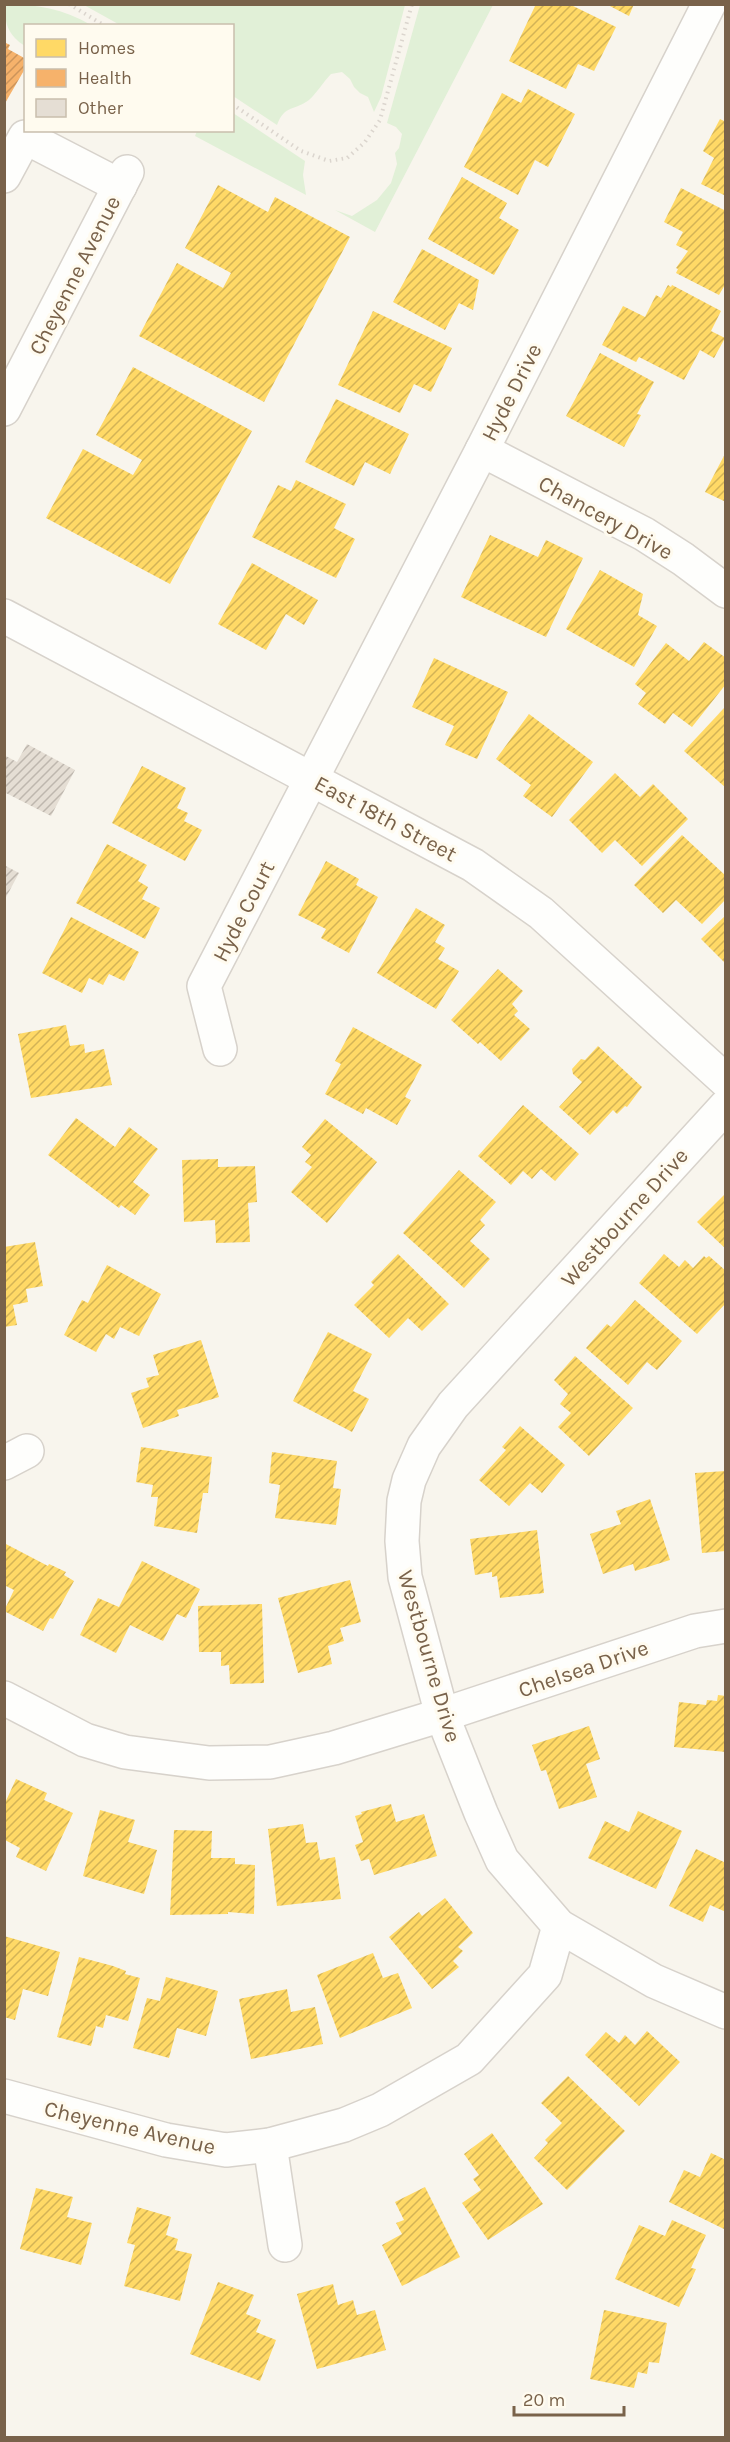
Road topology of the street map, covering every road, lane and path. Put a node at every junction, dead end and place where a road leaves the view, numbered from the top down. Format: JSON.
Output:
{"nodes":[{"id":1,"x":69,"y":4,"type":"edge"},
{"id":2,"x":412,"y":4,"type":"edge"},
{"id":3,"x":709,"y":4,"type":"edge"},
{"id":4,"x":102,"y":24,"type":"edge"},
{"id":5,"x":234,"y":105,"type":"edge"},
{"id":6,"x":4,"y":176,"type":"edge"},
{"id":7,"x":7,"y":397,"type":"edge"},
{"id":8,"x":482,"y":450,"type":"junction"},
{"id":9,"x":726,"y":591,"type":"edge"},
{"id":10,"x":4,"y":616,"type":"edge"},
{"id":11,"x":311,"y":778,"type":"junction"},
{"id":12,"x":220,"y":1049,"type":"dead end"},
{"id":13,"x":726,"y":1081,"type":"edge"},
{"id":14,"x":726,"y":1106,"type":"edge"},
{"id":15,"x":726,"y":1626,"type":"edge"},
{"id":16,"x":4,"y":1698,"type":"edge"},
{"id":17,"x":442,"y":1715,"type":"junction"},
{"id":18,"x":559,"y":1926,"type":"junction"},
{"id":19,"x":726,"y":2012,"type":"edge"},
{"id":20,"x":4,"y":2096,"type":"edge"},
{"id":21,"x":270,"y":2145,"type":"junction"},
{"id":22,"x":285,"y":2245,"type":"dead end"}],
"edges":[{"from":1,"to":4,"type":"path"},
{"from":2,"to":5,"type":"path"},
{"from":3,"to":8,"type":"street","name":"Hyde Drive"},
{"from":6,"to":7,"type":"street","name":"Cheyenne Avenue"},
{"from":8,"to":9,"type":"street","name":"Chancery Drive"},
{"from":8,"to":11,"type":"street","name":"Hyde Drive"},
{"from":10,"to":11,"type":"street","name":"East 18th Street"},
{"from":11,"to":12,"type":"street","name":"Hyde Court"},
{"from":11,"to":13,"type":"street","name":"East 18th Street"},
{"from":14,"to":17,"type":"street","name":"Westbourne Drive"},
{"from":15,"to":17,"type":"street","name":"Chelsea Drive"},
{"from":16,"to":17,"type":"street","name":"Chelsea Drive"},
{"from":17,"to":18,"type":"street","name":"Westbourne Drive"},
{"from":18,"to":19,"type":"street","name":"Westbourne Drive"},
{"from":18,"to":21,"type":"street","name":"Cheyenne Avenue"},
{"from":20,"to":21,"type":"street","name":"Cheyenne Avenue"},
{"from":21,"to":22,"type":"street"}]}
